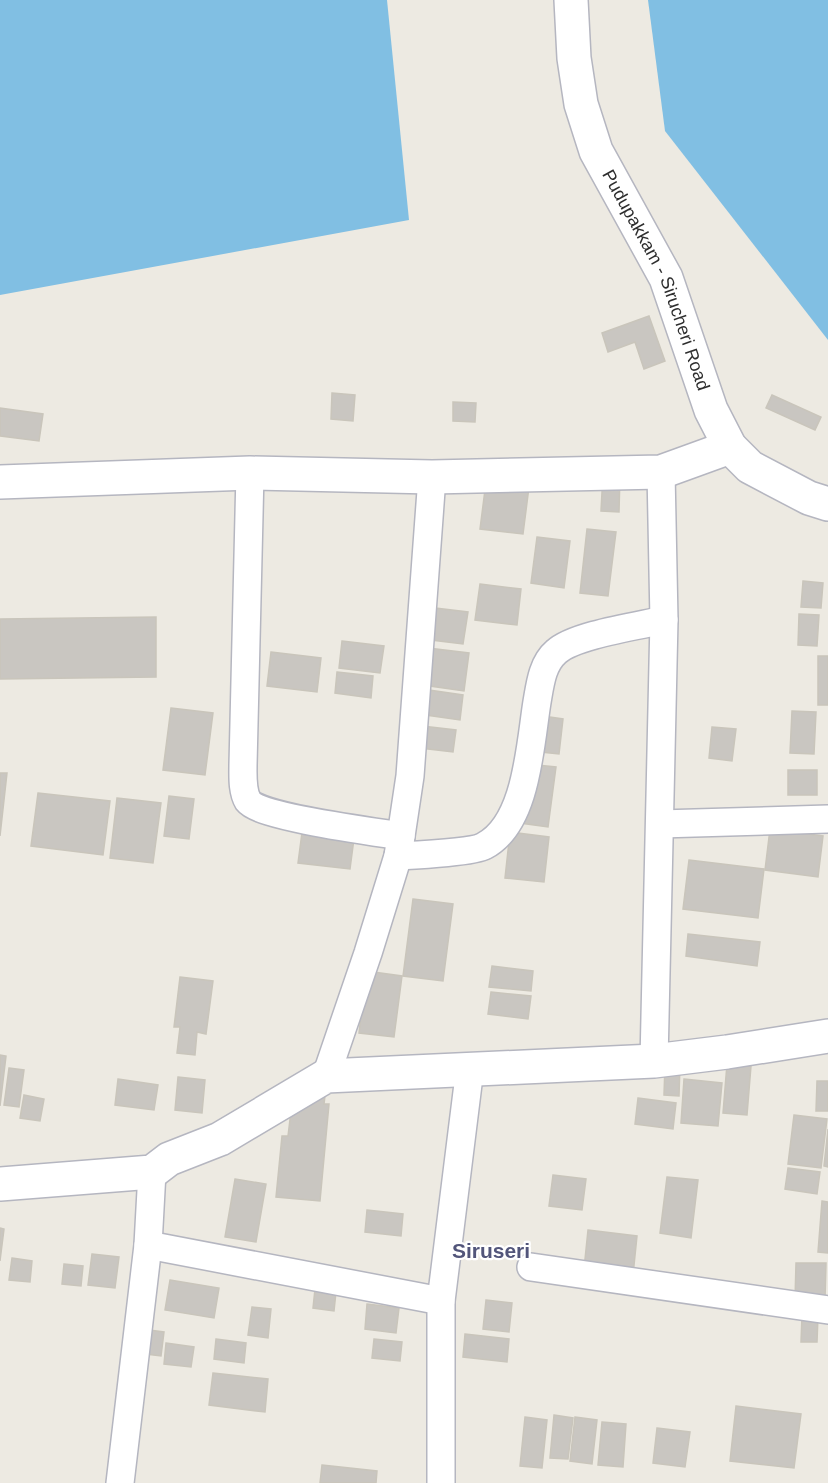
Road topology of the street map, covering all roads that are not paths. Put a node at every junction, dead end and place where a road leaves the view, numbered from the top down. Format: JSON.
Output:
{"nodes":[{"id":1,"x":571,"y":0,"type":"edge"},
{"id":2,"x":730,"y":447,"type":"junction"},
{"id":3,"x":661,"y":472,"type":"junction"},
{"id":4,"x":249,"y":473,"type":"junction"},
{"id":5,"x":432,"y":477,"type":"junction"},
{"id":6,"x":0,"y":482,"type":"edge"},
{"id":7,"x":828,"y":504,"type":"edge"},
{"id":8,"x":664,"y":620,"type":"junction"},
{"id":9,"x":828,"y":819,"type":"edge"},
{"id":10,"x":660,"y":824,"type":"junction"},
{"id":11,"x":400,"y":846,"type":"junction"},
{"id":12,"x":828,"y":1036,"type":"edge"},
{"id":13,"x":654,"y":1061,"type":"junction"},
{"id":14,"x":470,"y":1068,"type":"junction"},
{"id":15,"x":326,"y":1076,"type":"junction"},
{"id":16,"x":152,"y":1172,"type":"junction"},
{"id":17,"x":0,"y":1184,"type":"edge"},
{"id":18,"x":148,"y":1245,"type":"junction"},
{"id":19,"x":531,"y":1267,"type":"dead end"},
{"id":20,"x":441,"y":1301,"type":"junction"},
{"id":21,"x":828,"y":1310,"type":"edge"},
{"id":22,"x":120,"y":1483,"type":"edge"},
{"id":23,"x":441,"y":1483,"type":"edge"}],
"edges":[{"from":1,"to":2,"type":"street","name":"Pudupakkam - Sirucheri Road"},
{"from":2,"to":3,"type":"street"},
{"from":2,"to":7,"type":"street","name":"Pudupakkam - Sirucheri Road"},
{"from":3,"to":5,"type":"street"},
{"from":3,"to":8,"type":"street"},
{"from":4,"to":5,"type":"street"},
{"from":4,"to":6,"type":"street"},
{"from":4,"to":11,"type":"street"},
{"from":5,"to":11,"type":"street"},
{"from":8,"to":10,"type":"street"},
{"from":8,"to":11,"type":"street"},
{"from":9,"to":10,"type":"street"},
{"from":10,"to":13,"type":"street"},
{"from":11,"to":15,"type":"street"},
{"from":12,"to":13,"type":"street"},
{"from":13,"to":14,"type":"street"},
{"from":14,"to":15,"type":"street"},
{"from":14,"to":20,"type":"street"},
{"from":15,"to":16,"type":"street"},
{"from":16,"to":17,"type":"street"},
{"from":16,"to":18,"type":"street"},
{"from":18,"to":20,"type":"street"},
{"from":18,"to":22,"type":"street"},
{"from":19,"to":21,"type":"street"},
{"from":20,"to":23,"type":"street"}]}
